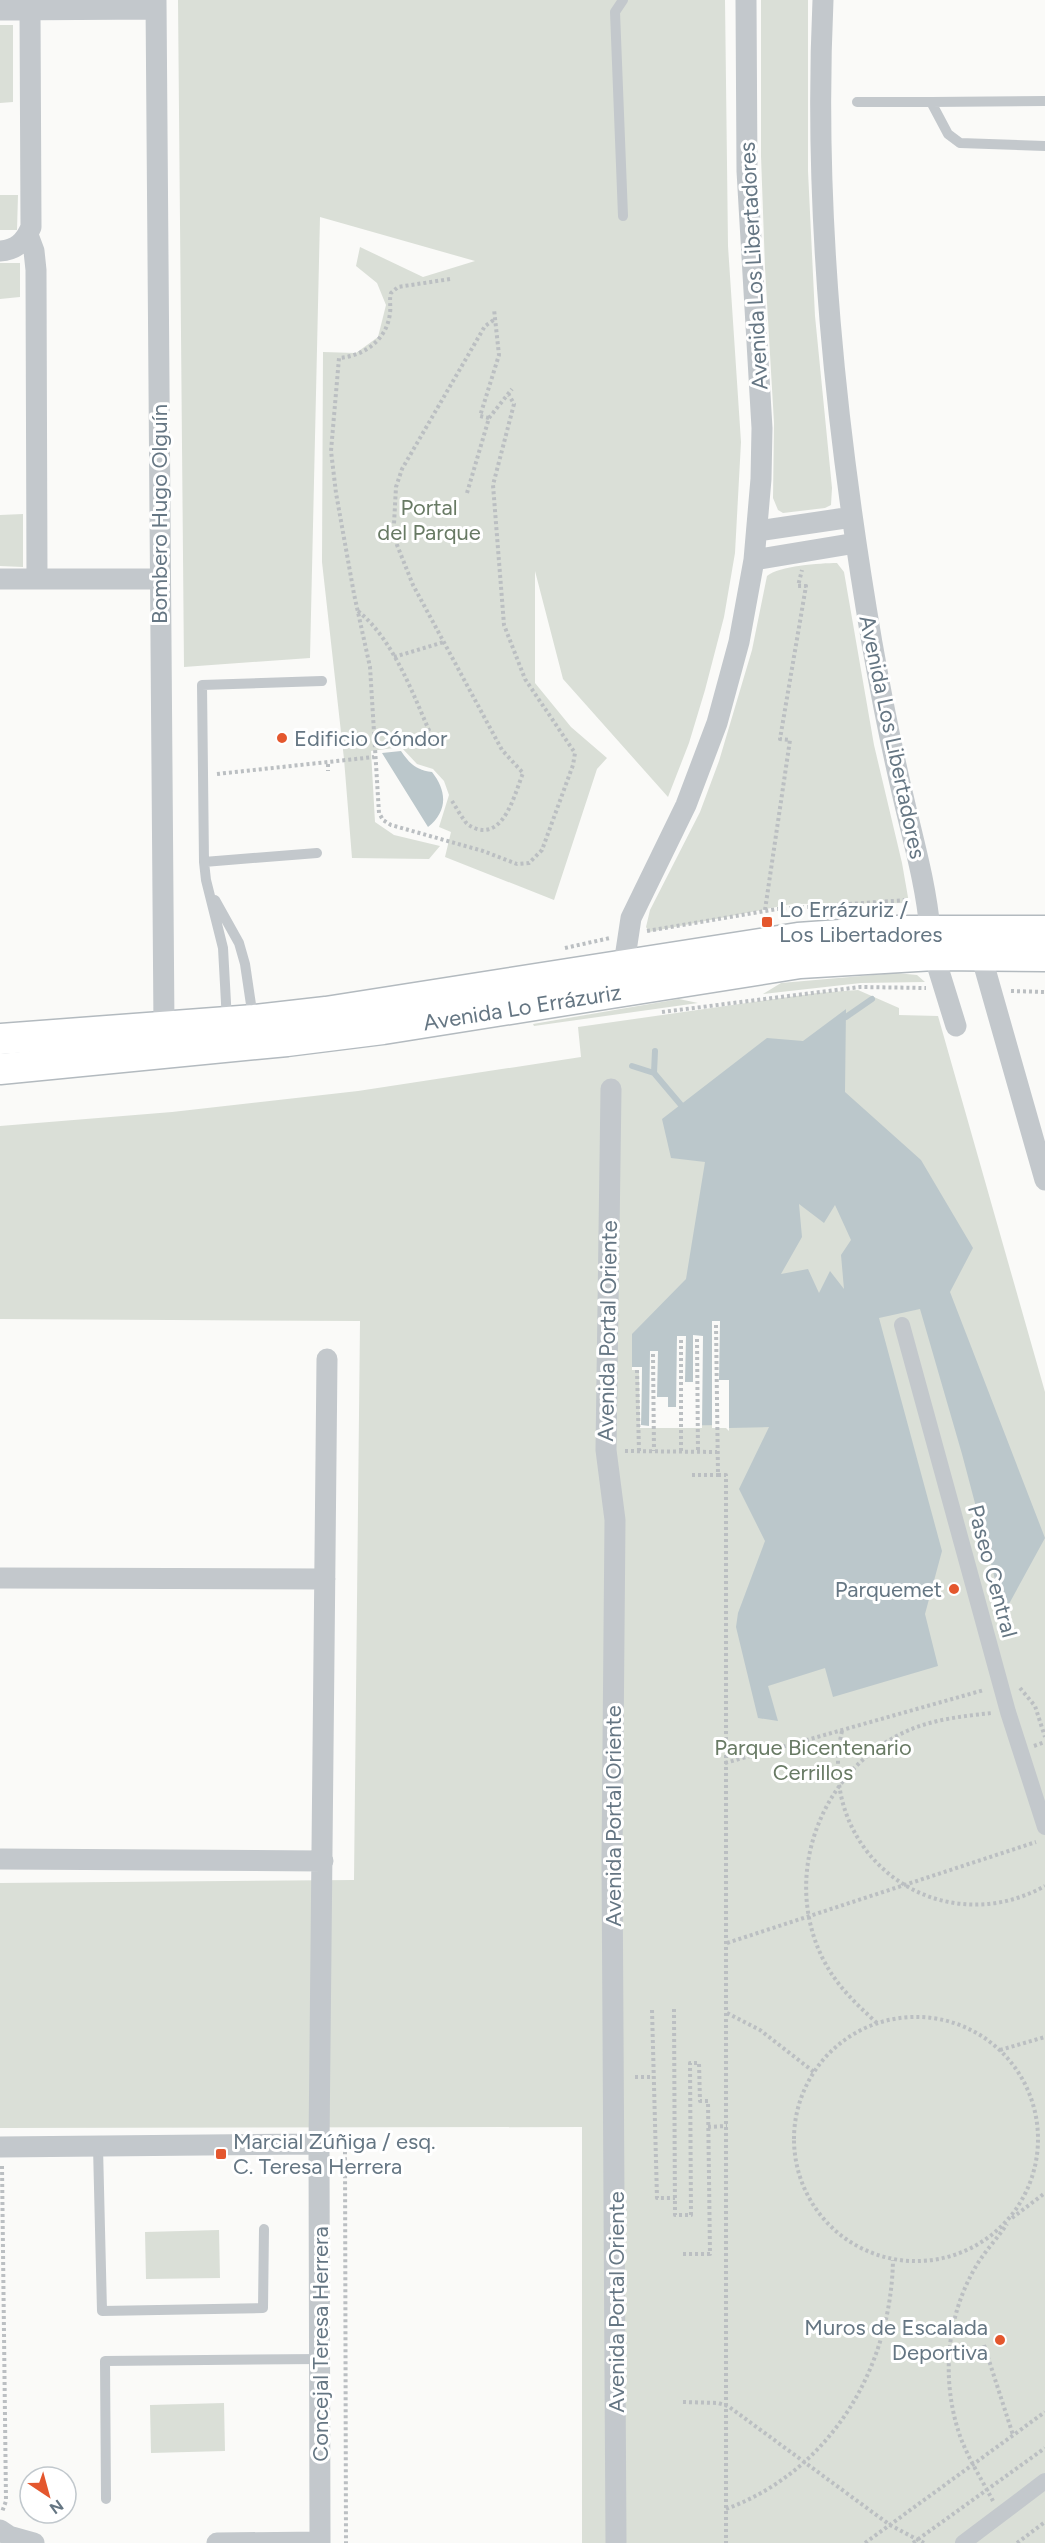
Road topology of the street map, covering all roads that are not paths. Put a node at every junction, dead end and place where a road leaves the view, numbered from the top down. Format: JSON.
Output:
{"nodes":[{"id":1,"x":623,"y":0,"type":"edge"},
{"id":2,"x":746,"y":0,"type":"edge"},
{"id":3,"x":823,"y":0,"type":"edge"},
{"id":4,"x":156,"y":5,"type":"edge"},
{"id":5,"x":0,"y":10,"type":"edge"},
{"id":6,"x":30,"y":10,"type":"junction"},
{"id":7,"x":1045,"y":101,"type":"edge"},
{"id":8,"x":857,"y":102,"type":"dead end"},
{"id":9,"x":932,"y":102,"type":"junction"},
{"id":10,"x":1045,"y":146,"type":"edge"},
{"id":11,"x":624,"y":216,"type":"dead end"},
{"id":12,"x":28,"y":235,"type":"junction"},
{"id":13,"x":0,"y":251,"type":"edge"},
{"id":14,"x":852,"y":517,"type":"junction"},
{"id":15,"x":757,"y":531,"type":"junction"},
{"id":16,"x":856,"y":543,"type":"junction"},
{"id":17,"x":754,"y":560,"type":"junction"},
{"id":18,"x":0,"y":579,"type":"edge"},
{"id":19,"x":37,"y":579,"type":"junction"},
{"id":20,"x":160,"y":579,"type":"junction"},
{"id":21,"x":322,"y":681,"type":"dead end"},
{"id":22,"x":317,"y":853,"type":"dead end"},
{"id":23,"x":204,"y":862,"type":"junction"},
{"id":24,"x":211,"y":895,"type":"junction"},
{"id":25,"x":1045,"y":931,"type":"edge"},
{"id":26,"x":932,"y":942,"type":"junction"},
{"id":27,"x":981,"y":955,"type":"junction"},
{"id":28,"x":1045,"y":956,"type":"edge"},
{"id":29,"x":626,"y":965,"type":"junction"},
{"id":30,"x":240,"y":1021,"type":"junction"},
{"id":31,"x":956,"y":1026,"type":"dead end"},
{"id":32,"x":164,"y":1027,"type":"junction"},
{"id":33,"x":0,"y":1039,"type":"edge"},
{"id":34,"x":0,"y":1070,"type":"edge"},
{"id":35,"x":611,"y":1089,"type":"dead end"},
{"id":36,"x":1045,"y":1180,"type":"edge"},
{"id":37,"x":902,"y":1325,"type":"dead end"},
{"id":38,"x":327,"y":1359,"type":"dead end"},
{"id":39,"x":0,"y":1578,"type":"edge"},
{"id":40,"x":324,"y":1579,"type":"junction"},
{"id":41,"x":1045,"y":1827,"type":"edge"},
{"id":42,"x":0,"y":1859,"type":"edge"},
{"id":43,"x":323,"y":1861,"type":"junction"},
{"id":44,"x":319,"y":2144,"type":"junction"},
{"id":45,"x":1,"y":2147,"type":"edge"},
{"id":46,"x":98,"y":2147,"type":"junction"},
{"id":47,"x":264,"y":2229,"type":"dead end"},
{"id":48,"x":320,"y":2359,"type":"junction"},
{"id":49,"x":1045,"y":2481,"type":"edge"},
{"id":50,"x":106,"y":2499,"type":"dead end"},
{"id":51,"x":0,"y":2530,"type":"edge"},
{"id":52,"x":320,"y":2542,"type":"edge"},
{"id":53,"x":34,"y":2543,"type":"edge"},
{"id":54,"x":217,"y":2543,"type":"edge"},
{"id":55,"x":616,"y":2543,"type":"edge"},
{"id":56,"x":963,"y":2543,"type":"edge"}],
"edges":[{"from":1,"to":11,"type":"lane"},
{"from":2,"to":15,"type":"street","name":"Avenida Los Libertadores"},
{"from":3,"to":14,"type":"street","name":"Avenida Los Libertadores"},
{"from":4,"to":6,"type":"street"},
{"from":4,"to":20,"type":"street","name":"Bombero Hugo Olguín"},
{"from":5,"to":6,"type":"street"},
{"from":6,"to":12,"type":"street"},
{"from":7,"to":9,"type":"lane"},
{"from":8,"to":9,"type":"lane"},
{"from":9,"to":10,"type":"lane"},
{"from":12,"to":13,"type":"street"},
{"from":12,"to":19,"type":"street"},
{"from":14,"to":15,"type":"street"},
{"from":14,"to":16,"type":"street","name":"Avenida Los Libertadores"},
{"from":15,"to":17,"type":"street","name":"Avenida Los Libertadores"},
{"from":16,"to":17,"type":"street"},
{"from":16,"to":26,"type":"street","name":"Avenida Los Libertadores"},
{"from":17,"to":29,"type":"street","name":"Avenida Los Libertadores"},
{"from":18,"to":19,"type":"street"},
{"from":19,"to":20,"type":"street"},
{"from":20,"to":32,"type":"street","name":"Bombero Hugo Olguín"},
{"from":21,"to":23,"type":"lane"},
{"from":22,"to":23,"type":"lane"},
{"from":23,"to":24,"type":"lane"},
{"from":24,"to":30,"type":"lane"},
{"from":24,"to":30,"type":"lane"},
{"from":25,"to":26,"type":"main road","name":"Avenida Lo Errázuriz"},
{"from":26,"to":27,"type":"main road","name":"Avenida Lo Errázuriz"},
{"from":26,"to":29,"type":"main road","name":"Avenida Lo Errázuriz"},
{"from":26,"to":31,"type":"street","name":"Avenida Los Libertadores"},
{"from":26,"to":34,"type":"main road","name":"Avenida Lo Errázuriz"},
{"from":27,"to":28,"type":"main road","name":"Avenida Lo Errázuriz"},
{"from":27,"to":36,"type":"street"},
{"from":29,"to":30,"type":"main road","name":"Avenida Lo Errázuriz"},
{"from":30,"to":32,"type":"main road","name":"Avenida Lo Errázuriz"},
{"from":32,"to":33,"type":"main road","name":"Avenida Lo Errázuriz"},
{"from":35,"to":55,"type":"street","name":"Avenida Portal Oriente"},
{"from":37,"to":41,"type":"street","name":"Paseo Central"},
{"from":38,"to":40,"type":"street","name":"Concejal Teresa Herrera"},
{"from":39,"to":40,"type":"street"},
{"from":40,"to":43,"type":"street","name":"Concejal Teresa Herrera"},
{"from":42,"to":43,"type":"street"},
{"from":43,"to":44,"type":"street","name":"Concejal Teresa Herrera"},
{"from":44,"to":46,"type":"street"},
{"from":44,"to":48,"type":"street","name":"Concejal Teresa Herrera"},
{"from":45,"to":46,"type":"street"},
{"from":46,"to":47,"type":"lane"},
{"from":48,"to":50,"type":"lane"},
{"from":48,"to":52,"type":"street","name":"Concejal Teresa Herrera"},
{"from":49,"to":56,"type":"street"},
{"from":51,"to":53,"type":"street"},
{"from":52,"to":54,"type":"street"}]}
